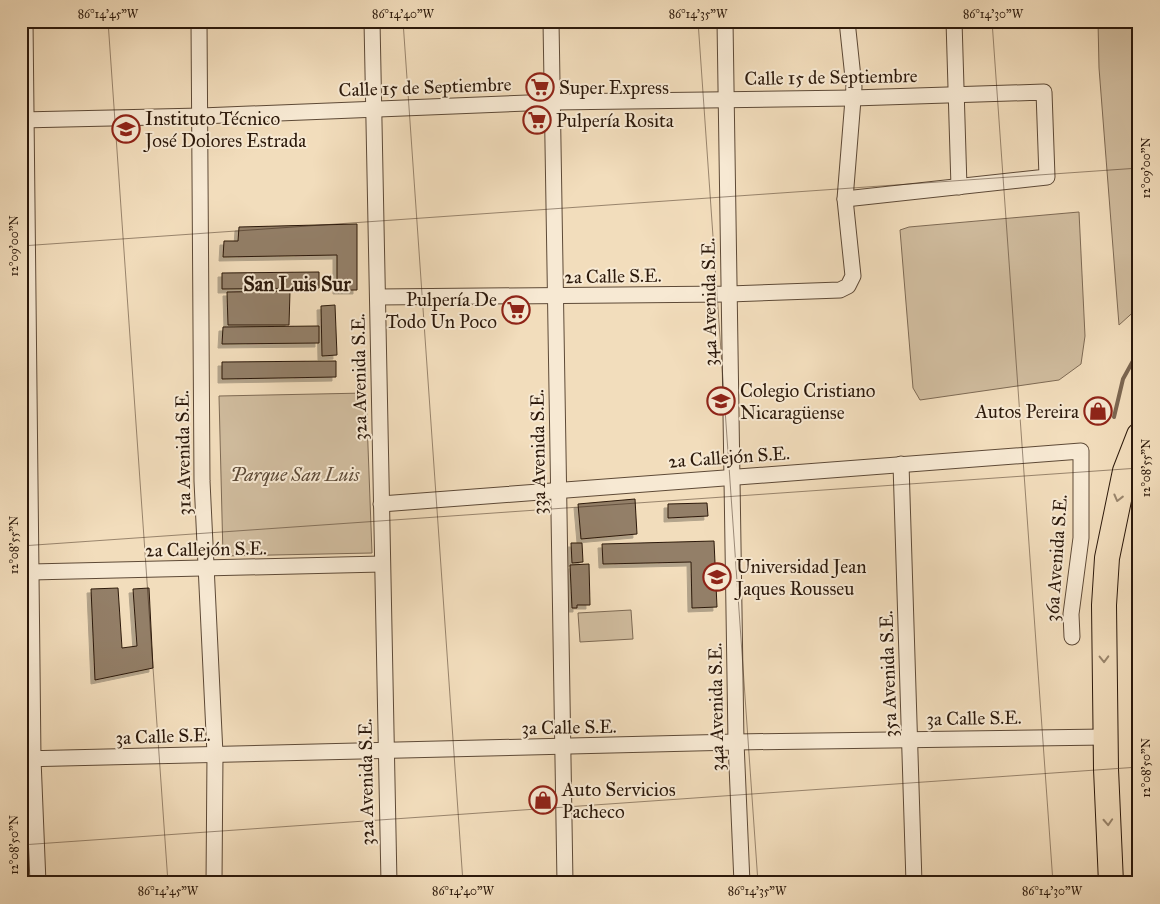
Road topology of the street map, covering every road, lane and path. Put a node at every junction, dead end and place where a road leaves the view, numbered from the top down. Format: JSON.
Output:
{"nodes":[{"id":1,"x":25,"y":21,"type":"edge"},
{"id":2,"x":199,"y":21,"type":"edge"},
{"id":3,"x":372,"y":21,"type":"edge"},
{"id":4,"x":552,"y":21,"type":"edge"},
{"id":5,"x":725,"y":21,"type":"edge"},
{"id":6,"x":847,"y":21,"type":"edge"},
{"id":7,"x":954,"y":21,"type":"edge"},
{"id":8,"x":956,"y":94,"type":"junction"},
{"id":9,"x":853,"y":98,"type":"junction"},
{"id":10,"x":726,"y":99,"type":"junction"},
{"id":11,"x":554,"y":102,"type":"junction"},
{"id":12,"x":374,"y":109,"type":"junction"},
{"id":13,"x":201,"y":116,"type":"junction"},
{"id":14,"x":24,"y":120,"type":"edge"},
{"id":15,"x":959,"y":187,"type":"junction"},
{"id":16,"x":846,"y":199,"type":"junction"},
{"id":17,"x":729,"y":294,"type":"junction"},
{"id":18,"x":556,"y":296,"type":"junction"},
{"id":19,"x":378,"y":297,"type":"junction"},
{"id":20,"x":1139,"y":435,"type":"edge"},
{"id":21,"x":1081,"y":451,"type":"joint"},
{"id":22,"x":901,"y":464,"type":"junction"},
{"id":23,"x":732,"y":477,"type":"junction"},
{"id":24,"x":559,"y":490,"type":"junction"},
{"id":25,"x":381,"y":504,"type":"junction"},
{"id":26,"x":382,"y":564,"type":"junction"},
{"id":27,"x":206,"y":569,"type":"junction"},
{"id":28,"x":31,"y":572,"type":"junction"},
{"id":29,"x":1072,"y":637,"type":"dead end"},
{"id":30,"x":1105,"y":737,"type":"junction"},
{"id":31,"x":910,"y":739,"type":"junction"},
{"id":32,"x":736,"y":742,"type":"junction"},
{"id":33,"x":562,"y":748,"type":"junction"},
{"id":34,"x":386,"y":751,"type":"junction"},
{"id":35,"x":215,"y":754,"type":"junction"},
{"id":36,"x":27,"y":759,"type":"edge"},
{"id":37,"x":38,"y":883,"type":"edge"},
{"id":38,"x":214,"y":883,"type":"edge"},
{"id":39,"x":389,"y":883,"type":"edge"},
{"id":40,"x":565,"y":883,"type":"edge"},
{"id":41,"x":742,"y":883,"type":"edge"},
{"id":42,"x":914,"y":883,"type":"edge"},
{"id":43,"x":1111,"y":883,"type":"edge"}],
"edges":[{"from":1,"to":14,"type":"street"},
{"from":2,"to":13,"type":"street","name":"31a Avenida S.E."},
{"from":3,"to":12,"type":"street","name":"32a Avenida S.E."},
{"from":4,"to":11,"type":"street","name":"33a Avenida S.E."},
{"from":5,"to":10,"type":"street","name":"34a Avenida S.E."},
{"from":6,"to":9,"type":"street"},
{"from":7,"to":8,"type":"street"},
{"from":8,"to":9,"type":"street","name":"Calle 15 de Septiembre"},
{"from":8,"to":15,"type":"street"},
{"from":8,"to":15,"type":"street","name":"Calle 15 de Septiembre"},
{"from":9,"to":10,"type":"street","name":"Calle 15 de Septiembre"},
{"from":9,"to":16,"type":"street"},
{"from":10,"to":11,"type":"street","name":"Calle 15 de Septiembre"},
{"from":10,"to":17,"type":"street","name":"34a Avenida S.E."},
{"from":11,"to":12,"type":"street","name":"Calle 15 de Septiembre"},
{"from":11,"to":18,"type":"street","name":"33a Avenida S.E."},
{"from":12,"to":13,"type":"street","name":"Calle 15 de Septiembre"},
{"from":12,"to":19,"type":"street","name":"32a Avenida S.E."},
{"from":13,"to":14,"type":"street","name":"Calle 15 de Septiembre"},
{"from":13,"to":27,"type":"street","name":"31a Avenida S.E."},
{"from":14,"to":28,"type":"street"},
{"from":15,"to":16,"type":"street"},
{"from":16,"to":17,"type":"street","name":"2a Calle S.E."},
{"from":17,"to":18,"type":"street","name":"2a Calle S.E."},
{"from":17,"to":23,"type":"street","name":"34a Avenida S.E."},
{"from":18,"to":19,"type":"street","name":"2a Calle S.E."},
{"from":18,"to":24,"type":"street","name":"33a Avenida S.E."},
{"from":19,"to":25,"type":"street","name":"32a Avenida S.E."},
{"from":20,"to":30,"type":"main road","one_way":true},
{"from":21,"to":22,"type":"street","name":"2a Callejón S.E."},
{"from":21,"to":29,"type":"street","name":"36a Avenida S.E."},
{"from":22,"to":23,"type":"street","name":"2a Callejón S.E."},
{"from":22,"to":31,"type":"street","name":"35a Avenida S.E."},
{"from":23,"to":24,"type":"street","name":"2a Callejón S.E."},
{"from":23,"to":32,"type":"street","name":"34a Avenida S.E."},
{"from":24,"to":25,"type":"street","name":"2a Callejón S.E."},
{"from":24,"to":33,"type":"street","name":"33a Avenida S.E."},
{"from":25,"to":26,"type":"street","name":"32a Avenida S.E."},
{"from":26,"to":27,"type":"street","name":"2a Callejón S.E."},
{"from":26,"to":34,"type":"street","name":"32a Avenida S.E."},
{"from":27,"to":28,"type":"street","name":"2a Callejón S.E."},
{"from":27,"to":35,"type":"street","name":"31a Avenida S.E."},
{"from":28,"to":36,"type":"street"},
{"from":30,"to":31,"type":"street","name":"3a Calle S.E."},
{"from":30,"to":43,"type":"main road","one_way":true},
{"from":31,"to":32,"type":"street","name":"3a Calle S.E."},
{"from":31,"to":42,"type":"street","name":"35a Avenida S.E."},
{"from":32,"to":33,"type":"street","name":"3a Calle S.E."},
{"from":32,"to":41,"type":"street","name":"34a Avenida S.E."},
{"from":33,"to":34,"type":"street","name":"3a Calle S.E."},
{"from":33,"to":40,"type":"street","name":"33a Avenida S.E."},
{"from":34,"to":35,"type":"street","name":"3a Calle S.E."},
{"from":34,"to":39,"type":"street","name":"32a Avenida S.E."},
{"from":35,"to":36,"type":"street","name":"3a Calle S.E."},
{"from":35,"to":38,"type":"street","name":"31a Avenida S.E."},
{"from":36,"to":37,"type":"street"}]}
